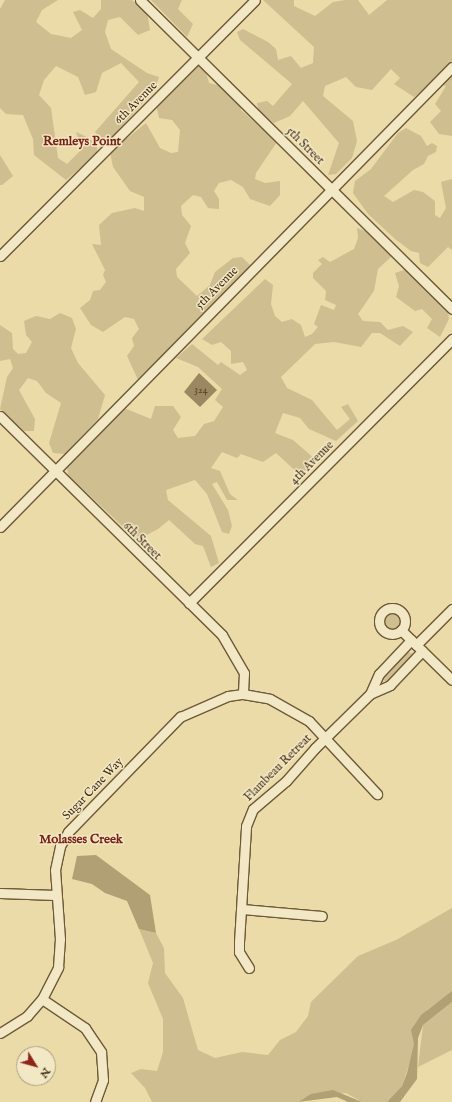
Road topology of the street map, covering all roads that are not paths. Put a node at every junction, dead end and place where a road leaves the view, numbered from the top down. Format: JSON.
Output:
{"nodes":[{"id":1,"x":140,"y":0,"type":"edge"},
{"id":2,"x":255,"y":0,"type":"edge"},
{"id":3,"x":198,"y":57,"type":"junction"},
{"id":4,"x":452,"y":67,"type":"edge"},
{"id":5,"x":331,"y":189,"type":"junction"},
{"id":6,"x":0,"y":256,"type":"edge"},
{"id":7,"x":452,"y":309,"type":"edge"},
{"id":8,"x":452,"y":339,"type":"edge"},
{"id":9,"x":0,"y":416,"type":"edge"},
{"id":10,"x":56,"y":471,"type":"junction"},
{"id":11,"x":0,"y":527,"type":"edge"},
{"id":12,"x":189,"y":603,"type":"junction"},
{"id":13,"x":452,"y":609,"type":"edge"},
{"id":14,"x":401,"y":630,"type":"dead end"},
{"id":15,"x":417,"y":646,"type":"junction"},
{"id":16,"x":452,"y":680,"type":"edge"},
{"id":17,"x":243,"y":694,"type":"junction"},
{"id":18,"x":370,"y":694,"type":"junction"},
{"id":19,"x":327,"y":737,"type":"junction"},
{"id":20,"x":377,"y":794,"type":"dead end"},
{"id":21,"x":0,"y":893,"type":"edge"},
{"id":22,"x":55,"y":895,"type":"junction"},
{"id":23,"x":242,"y":909,"type":"junction"},
{"id":24,"x":322,"y":916,"type":"dead end"},
{"id":25,"x":249,"y":968,"type":"dead end"},
{"id":26,"x":42,"y":999,"type":"junction"},
{"id":27,"x":0,"y":1033,"type":"edge"},
{"id":28,"x":95,"y":1102,"type":"edge"}],
"edges":[{"from":1,"to":3,"type":"street","name":"5th Street"},
{"from":2,"to":3,"type":"street","name":"6th Avenue"},
{"from":3,"to":5,"type":"street","name":"5th Street"},
{"from":3,"to":6,"type":"street","name":"6th Avenue"},
{"from":4,"to":5,"type":"street","name":"5th Avenue"},
{"from":5,"to":7,"type":"street","name":"5th Street"},
{"from":5,"to":10,"type":"street","name":"5th Avenue"},
{"from":8,"to":12,"type":"street","name":"4th Avenue"},
{"from":9,"to":10,"type":"street","name":"6th Street"},
{"from":10,"to":11,"type":"street","name":"5th Avenue"},
{"from":10,"to":12,"type":"street","name":"6th Street"},
{"from":12,"to":17,"type":"street","name":"6th Street"},
{"from":13,"to":15,"type":"street","name":"Flambeau Retreat"},
{"from":14,"to":15,"type":"street"},
{"from":15,"to":16,"type":"street"},
{"from":15,"to":18,"type":"street"},
{"from":15,"to":18,"type":"street","name":"Flambeau Retreat"},
{"from":17,"to":19,"type":"street","name":"Sugar Cane Way"},
{"from":17,"to":22,"type":"street","name":"Sugar Cane Way"},
{"from":18,"to":19,"type":"street","name":"Flambeau Retreat"},
{"from":19,"to":20,"type":"street","name":"Sugar Cane Way"},
{"from":19,"to":23,"type":"street","name":"Flambeau Retreat"},
{"from":21,"to":22,"type":"street"},
{"from":22,"to":26,"type":"street","name":"Sugar Cane Way"},
{"from":23,"to":24,"type":"street"},
{"from":23,"to":25,"type":"street","name":"Flambeau Retreat"},
{"from":26,"to":27,"type":"street","name":"Sugar Cane Way"},
{"from":26,"to":28,"type":"street"}]}
